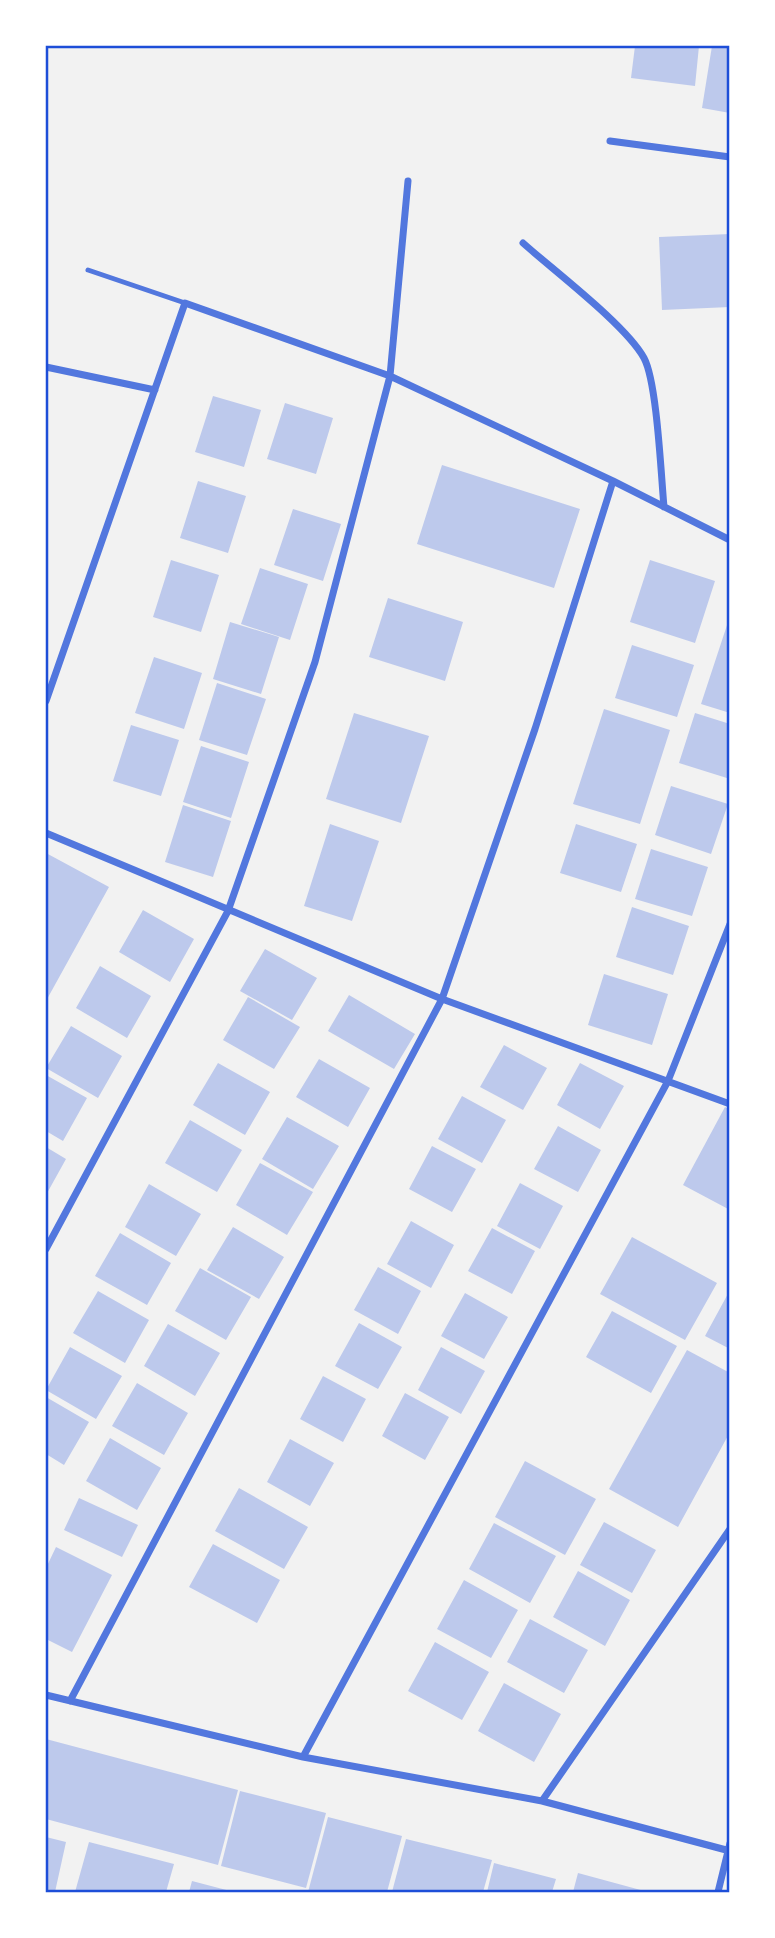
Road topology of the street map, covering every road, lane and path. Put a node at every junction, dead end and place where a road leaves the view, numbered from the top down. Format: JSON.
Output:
{"nodes":[{"id":1,"x":610,"y":141,"type":"dead end"},
{"id":2,"x":730,"y":157,"type":"edge"},
{"id":3,"x":408,"y":181,"type":"dead end"},
{"id":4,"x":523,"y":243,"type":"dead end"},
{"id":5,"x":88,"y":270,"type":"dead end"},
{"id":6,"x":185,"y":303,"type":"junction"},
{"id":7,"x":46,"y":368,"type":"edge"},
{"id":8,"x":390,"y":376,"type":"junction"},
{"id":9,"x":155,"y":390,"type":"junction"},
{"id":10,"x":613,"y":481,"type":"junction"},
{"id":11,"x":664,"y":507,"type":"junction"},
{"id":12,"x":730,"y":540,"type":"edge"},
{"id":13,"x":46,"y":701,"type":"edge"},
{"id":14,"x":46,"y":833,"type":"edge"},
{"id":15,"x":228,"y":911,"type":"junction"},
{"id":16,"x":730,"y":924,"type":"edge"},
{"id":17,"x":442,"y":999,"type":"junction"},
{"id":18,"x":668,"y":1080,"type":"junction"},
{"id":19,"x":730,"y":1104,"type":"edge"},
{"id":20,"x":46,"y":1249,"type":"edge"},
{"id":21,"x":730,"y":1529,"type":"edge"},
{"id":22,"x":46,"y":1695,"type":"edge"},
{"id":23,"x":70,"y":1701,"type":"junction"},
{"id":24,"x":303,"y":1757,"type":"junction"},
{"id":25,"x":542,"y":1801,"type":"junction"},
{"id":26,"x":729,"y":1849,"type":"edge"},
{"id":27,"x":718,"y":1892,"type":"edge"}],
"edges":[{"from":1,"to":2,"type":"street"},
{"from":3,"to":8,"type":"street"},
{"from":4,"to":11,"type":"street"},
{"from":5,"to":6,"type":"lane"},
{"from":6,"to":8,"type":"street"},
{"from":6,"to":9,"type":"street"},
{"from":7,"to":9,"type":"street"},
{"from":8,"to":10,"type":"street"},
{"from":8,"to":15,"type":"street"},
{"from":9,"to":13,"type":"street"},
{"from":10,"to":11,"type":"street"},
{"from":10,"to":17,"type":"street"},
{"from":11,"to":12,"type":"street"},
{"from":14,"to":15,"type":"street"},
{"from":15,"to":17,"type":"street"},
{"from":15,"to":20,"type":"street"},
{"from":16,"to":18,"type":"street"},
{"from":17,"to":18,"type":"street"},
{"from":17,"to":23,"type":"street"},
{"from":18,"to":19,"type":"street"},
{"from":18,"to":24,"type":"street"},
{"from":21,"to":25,"type":"street"},
{"from":22,"to":23,"type":"street"},
{"from":23,"to":24,"type":"street"},
{"from":24,"to":25,"type":"street"},
{"from":25,"to":26,"type":"street"},
{"from":26,"to":27,"type":"street"}]}
